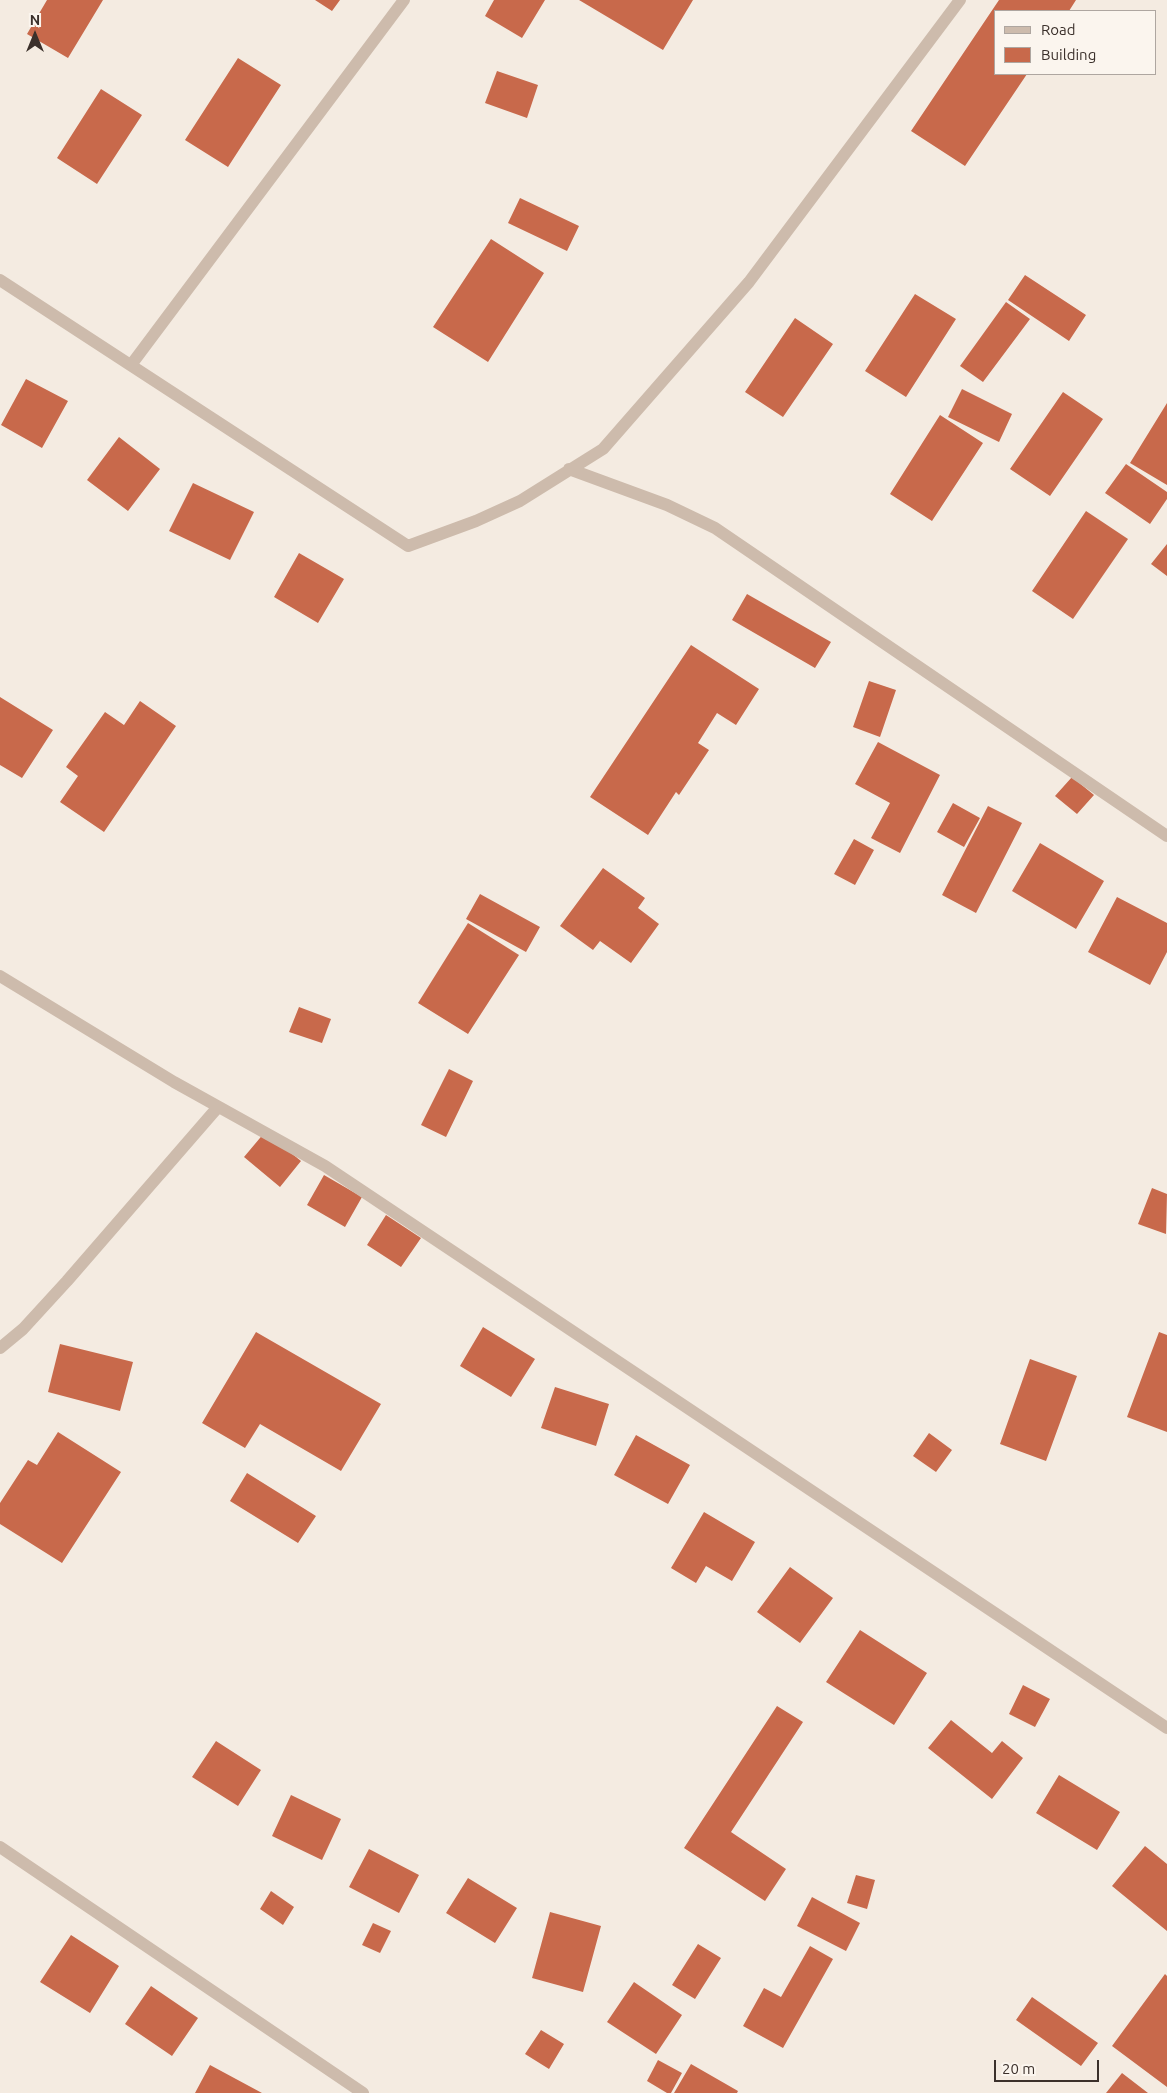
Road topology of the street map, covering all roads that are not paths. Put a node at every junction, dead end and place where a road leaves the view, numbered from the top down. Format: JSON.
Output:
{"nodes":[{"id":1,"x":404,"y":0,"type":"edge"},
{"id":2,"x":960,"y":0,"type":"edge"},
{"id":3,"x":0,"y":280,"type":"edge"},
{"id":4,"x":131,"y":365,"type":"junction"},
{"id":5,"x":569,"y":469,"type":"junction"},
{"id":6,"x":1167,"y":836,"type":"edge"},
{"id":7,"x":0,"y":976,"type":"edge"},
{"id":8,"x":218,"y":1107,"type":"junction"},
{"id":9,"x":0,"y":1348,"type":"edge"},
{"id":10,"x":1167,"y":1728,"type":"edge"},
{"id":11,"x":0,"y":1847,"type":"edge"},
{"id":12,"x":363,"y":2093,"type":"edge"}],
"edges":[{"from":1,"to":4,"type":"street"},
{"from":2,"to":5,"type":"street"},
{"from":3,"to":4,"type":"street"},
{"from":4,"to":5,"type":"street"},
{"from":5,"to":6,"type":"street"},
{"from":7,"to":8,"type":"street"},
{"from":8,"to":9,"type":"street"},
{"from":8,"to":10,"type":"street"},
{"from":11,"to":12,"type":"street"}]}
